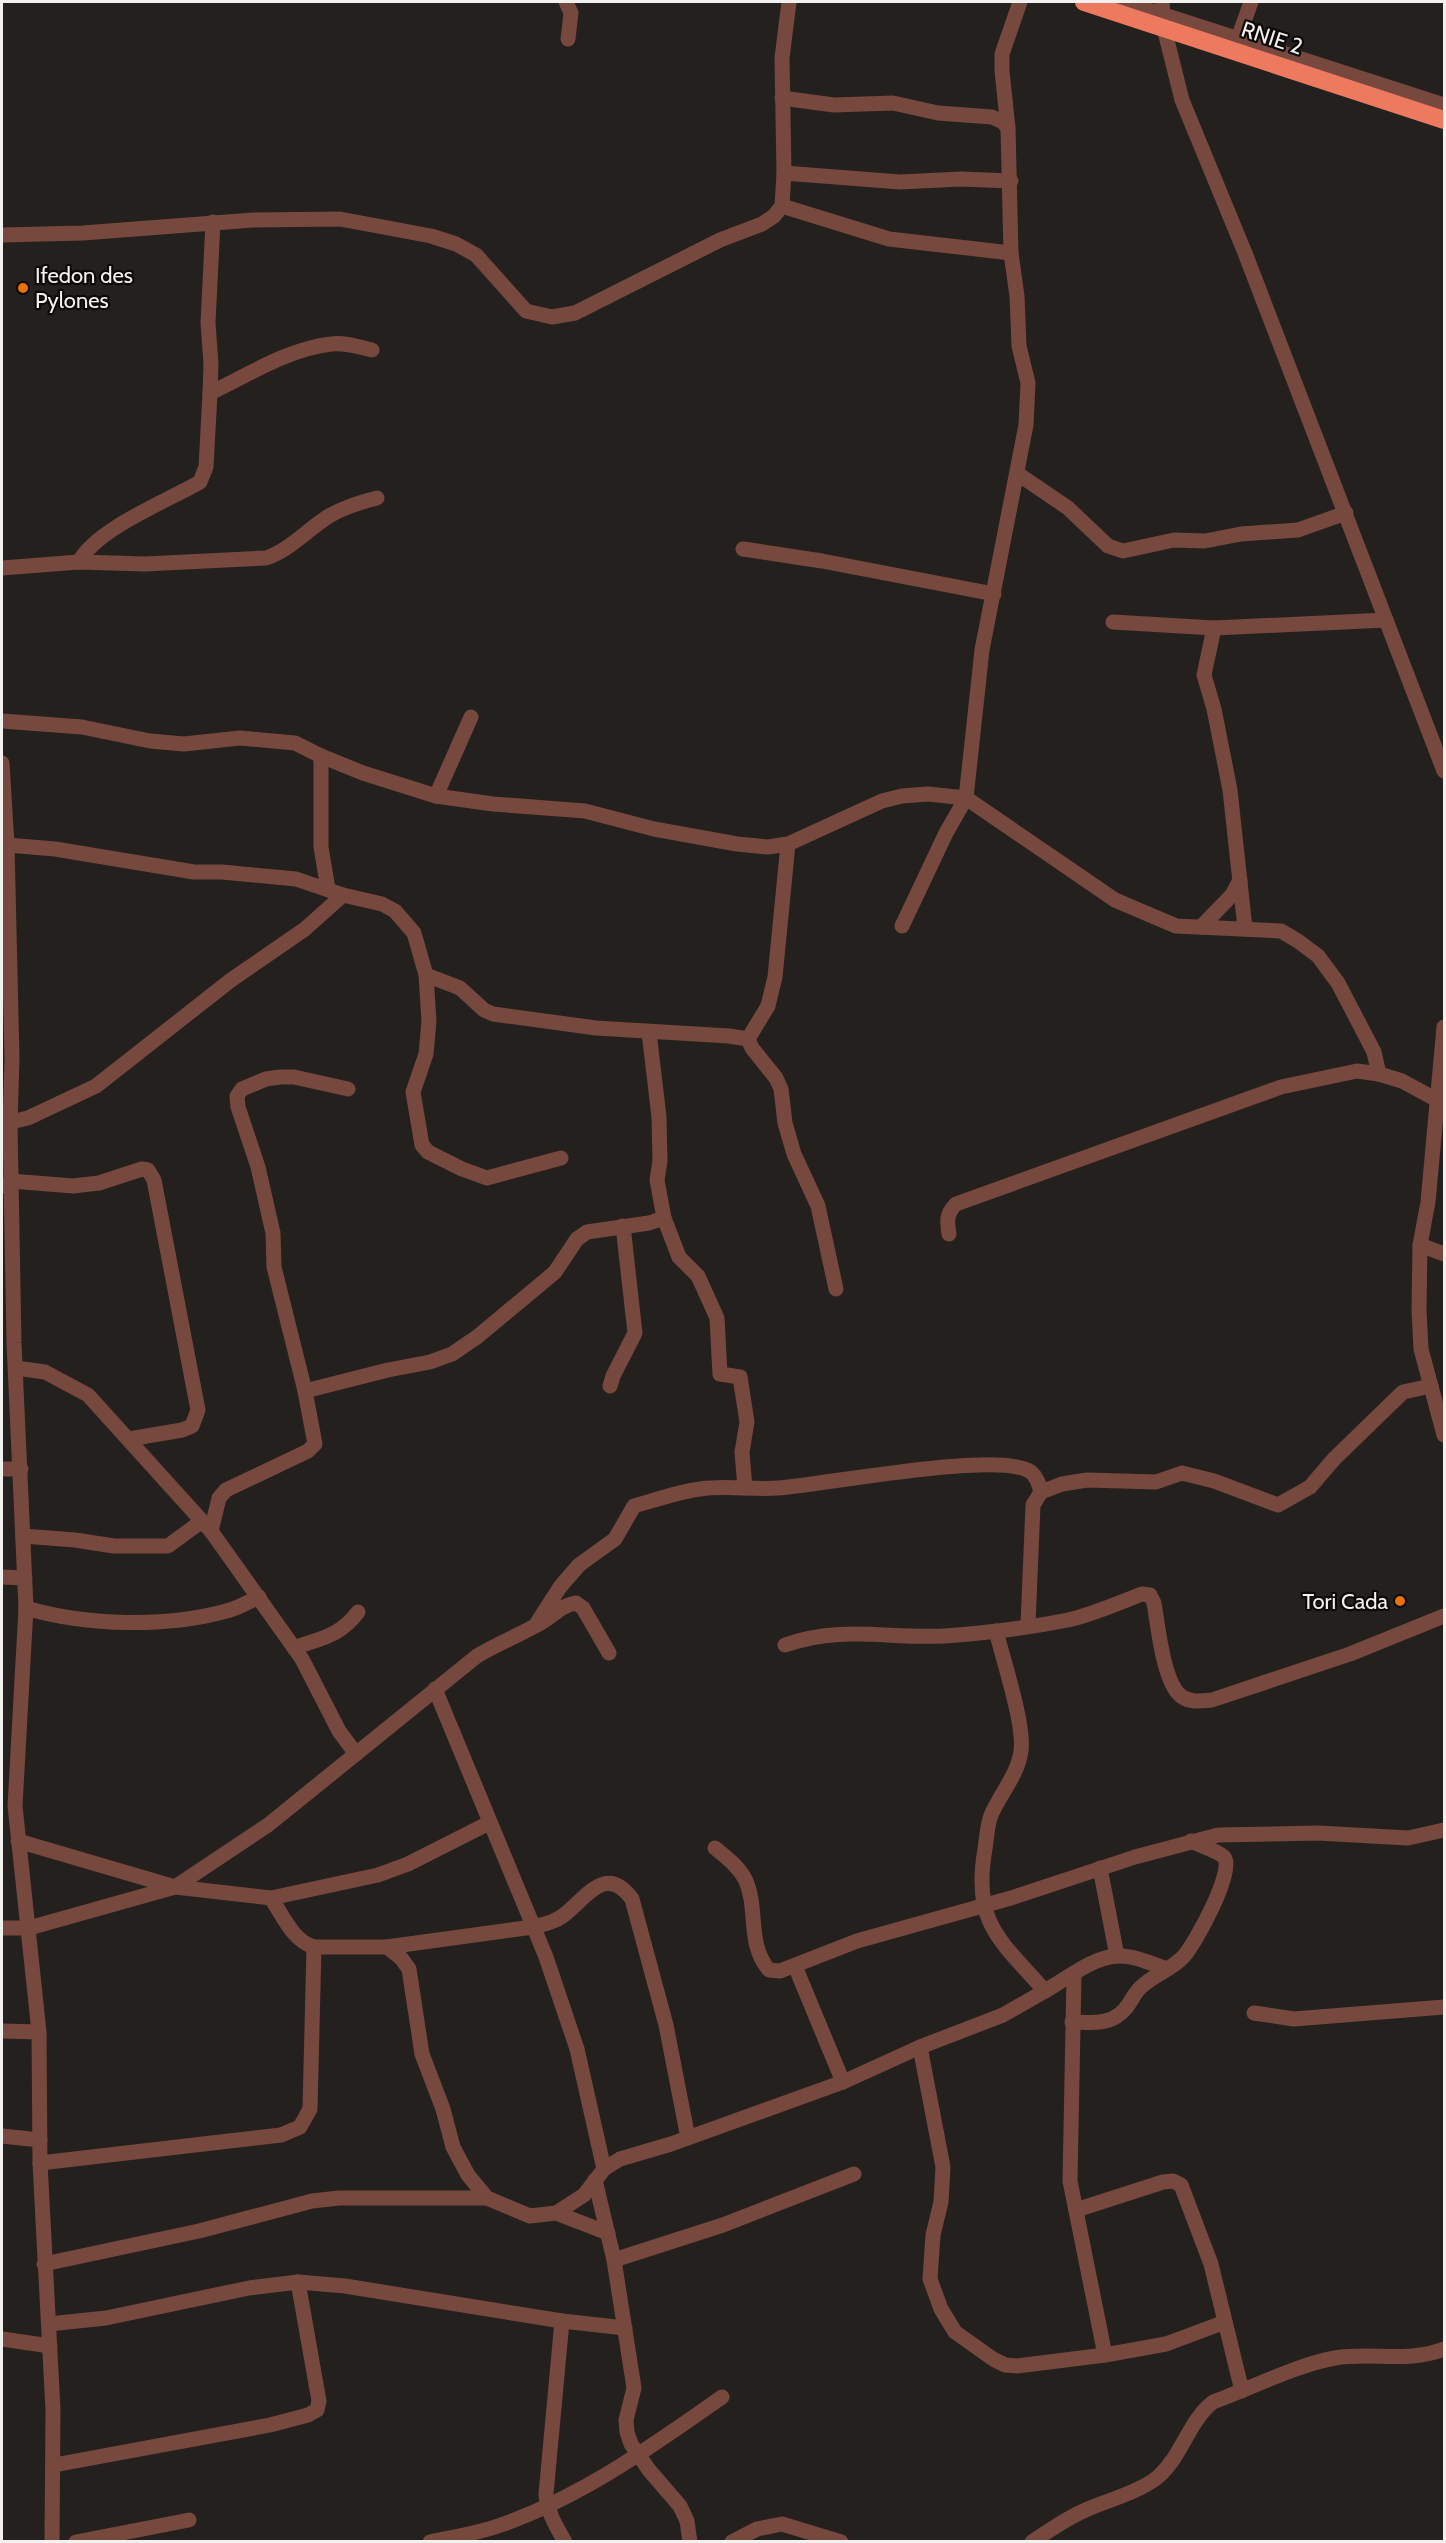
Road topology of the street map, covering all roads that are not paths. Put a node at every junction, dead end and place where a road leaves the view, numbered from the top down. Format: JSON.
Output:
{"nodes":[{"id":1,"x":566,"y":2,"type":"edge"},
{"id":2,"x":789,"y":2,"type":"edge"},
{"id":3,"x":1020,"y":2,"type":"edge"},
{"id":4,"x":1084,"y":2,"type":"edge"},
{"id":5,"x":1124,"y":2,"type":"edge"},
{"id":6,"x":1251,"y":2,"type":"edge"},
{"id":7,"x":1163,"y":14,"type":"edge"},
{"id":8,"x":568,"y":39,"type":"dead end"},
{"id":9,"x":1236,"y":44,"type":"junction"},
{"id":10,"x":782,"y":98,"type":"junction"},
{"id":11,"x":1444,"y":105,"type":"edge"},
{"id":12,"x":1444,"y":120,"type":"edge"},
{"id":13,"x":1008,"y":128,"type":"junction"},
{"id":14,"x":784,"y":173,"type":"junction"},
{"id":15,"x":1011,"y":181,"type":"junction"},
{"id":16,"x":782,"y":206,"type":"junction"},
{"id":17,"x":213,"y":222,"type":"junction"},
{"id":18,"x":2,"y":234,"type":"edge"},
{"id":19,"x":1011,"y":253,"type":"junction"},
{"id":20,"x":372,"y":350,"type":"dead end"},
{"id":21,"x":210,"y":393,"type":"junction"},
{"id":22,"x":1018,"y":474,"type":"junction"},
{"id":23,"x":377,"y":498,"type":"dead end"},
{"id":24,"x":1346,"y":513,"type":"junction"},
{"id":25,"x":743,"y":549,"type":"dead end"},
{"id":26,"x":79,"y":562,"type":"junction"},
{"id":27,"x":2,"y":568,"type":"edge"},
{"id":28,"x":994,"y":594,"type":"junction"},
{"id":29,"x":1386,"y":620,"type":"junction"},
{"id":30,"x":1113,"y":622,"type":"dead end"},
{"id":31,"x":1214,"y":628,"type":"junction"},
{"id":32,"x":471,"y":717,"type":"dead end"},
{"id":33,"x":2,"y":721,"type":"edge"},
{"id":34,"x":321,"y":756,"type":"junction"},
{"id":35,"x":2,"y":763,"type":"edge"},
{"id":36,"x":1444,"y":771,"type":"edge"},
{"id":37,"x":436,"y":796,"type":"junction"},
{"id":38,"x":966,"y":798,"type":"junction"},
{"id":39,"x":4,"y":828,"type":"edge"},
{"id":40,"x":788,"y":844,"type":"junction"},
{"id":41,"x":7,"y":845,"type":"junction"},
{"id":42,"x":1240,"y":880,"type":"junction"},
{"id":43,"x":328,"y":889,"type":"junction"},
{"id":44,"x":343,"y":895,"type":"junction"},
{"id":45,"x":902,"y":926,"type":"dead end"},
{"id":46,"x":1201,"y":927,"type":"junction"},
{"id":47,"x":1245,"y":928,"type":"junction"},
{"id":48,"x":5,"y":940,"type":"edge"},
{"id":49,"x":426,"y":975,"type":"junction"},
{"id":50,"x":6,"y":1018,"type":"edge"},
{"id":51,"x":649,"y":1032,"type":"junction"},
{"id":52,"x":1444,"y":1035,"type":"edge"},
{"id":53,"x":748,"y":1039,"type":"junction"},
{"id":54,"x":1379,"y":1074,"type":"junction"},
{"id":55,"x":348,"y":1089,"type":"dead end"},
{"id":56,"x":1437,"y":1100,"type":"junction"},
{"id":57,"x":6,"y":1123,"type":"edge"},
{"id":58,"x":561,"y":1158,"type":"dead end"},
{"id":59,"x":6,"y":1184,"type":"edge"},
{"id":60,"x":664,"y":1218,"type":"junction"},
{"id":61,"x":623,"y":1226,"type":"junction"},
{"id":62,"x":949,"y":1234,"type":"dead end"},
{"id":63,"x":1420,"y":1245,"type":"junction"},
{"id":64,"x":1444,"y":1254,"type":"edge"},
{"id":65,"x":836,"y":1289,"type":"dead end"},
{"id":66,"x":16,"y":1368,"type":"junction"},
{"id":67,"x":610,"y":1386,"type":"dead end"},
{"id":68,"x":1431,"y":1386,"type":"junction"},
{"id":69,"x":305,"y":1391,"type":"junction"},
{"id":70,"x":1444,"y":1435,"type":"edge"},
{"id":71,"x":129,"y":1439,"type":"junction"},
{"id":72,"x":2,"y":1469,"type":"edge"},
{"id":73,"x":21,"y":1469,"type":"junction"},
{"id":74,"x":745,"y":1488,"type":"junction"},
{"id":75,"x":1041,"y":1492,"type":"junction"},
{"id":76,"x":207,"y":1526,"type":"junction"},
{"id":77,"x":23,"y":1536,"type":"junction"},
{"id":78,"x":2,"y":1577,"type":"edge"},
{"id":79,"x":25,"y":1578,"type":"junction"},
{"id":80,"x":259,"y":1597,"type":"junction"},
{"id":81,"x":26,"y":1608,"type":"junction"},
{"id":82,"x":358,"y":1612,"type":"dead end"},
{"id":83,"x":1444,"y":1616,"type":"edge"},
{"id":84,"x":536,"y":1625,"type":"junction"},
{"id":85,"x":1028,"y":1625,"type":"junction"},
{"id":86,"x":996,"y":1631,"type":"junction"},
{"id":87,"x":785,"y":1645,"type":"dead end"},
{"id":88,"x":294,"y":1648,"type":"junction"},
{"id":89,"x":609,"y":1653,"type":"dead end"},
{"id":90,"x":435,"y":1689,"type":"junction"},
{"id":91,"x":356,"y":1754,"type":"junction"},
{"id":92,"x":489,"y":1823,"type":"junction"},
{"id":93,"x":1444,"y":1830,"type":"edge"},
{"id":94,"x":18,"y":1841,"type":"junction"},
{"id":95,"x":1191,"y":1841,"type":"junction"},
{"id":96,"x":715,"y":1848,"type":"dead end"},
{"id":97,"x":1100,"y":1868,"type":"junction"},
{"id":98,"x":175,"y":1887,"type":"junction"},
{"id":99,"x":271,"y":1898,"type":"junction"},
{"id":100,"x":983,"y":1905,"type":"junction"},
{"id":101,"x":533,"y":1927,"type":"junction"},
{"id":102,"x":2,"y":1928,"type":"edge"},
{"id":103,"x":29,"y":1928,"type":"junction"},
{"id":104,"x":314,"y":1947,"type":"junction"},
{"id":105,"x":387,"y":1947,"type":"junction"},
{"id":106,"x":1117,"y":1956,"type":"junction"},
{"id":107,"x":795,"y":1966,"type":"junction"},
{"id":108,"x":1167,"y":1969,"type":"junction"},
{"id":109,"x":1074,"y":1975,"type":"junction"},
{"id":110,"x":1046,"y":1991,"type":"junction"},
{"id":111,"x":1444,"y":2007,"type":"edge"},
{"id":112,"x":1254,"y":2013,"type":"dead end"},
{"id":113,"x":1072,"y":2022,"type":"junction"},
{"id":114,"x":2,"y":2031,"type":"edge"},
{"id":115,"x":39,"y":2032,"type":"junction"},
{"id":116,"x":920,"y":2047,"type":"junction"},
{"id":117,"x":843,"y":2082,"type":"junction"},
{"id":118,"x":2,"y":2136,"type":"edge"},
{"id":119,"x":688,"y":2138,"type":"junction"},
{"id":120,"x":40,"y":2140,"type":"junction"},
{"id":121,"x":40,"y":2163,"type":"junction"},
{"id":122,"x":600,"y":2174,"type":"junction"},
{"id":123,"x":854,"y":2174,"type":"dead end"},
{"id":124,"x":487,"y":2198,"type":"junction"},
{"id":125,"x":1076,"y":2210,"type":"junction"},
{"id":126,"x":556,"y":2213,"type":"junction"},
{"id":127,"x":608,"y":2233,"type":"junction"},
{"id":128,"x":614,"y":2259,"type":"junction"},
{"id":129,"x":44,"y":2264,"type":"junction"},
{"id":130,"x":298,"y":2282,"type":"junction"},
{"id":131,"x":562,"y":2321,"type":"junction"},
{"id":132,"x":1225,"y":2322,"type":"junction"},
{"id":133,"x":50,"y":2324,"type":"junction"},
{"id":134,"x":625,"y":2328,"type":"junction"},
{"id":135,"x":2,"y":2339,"type":"edge"},
{"id":136,"x":51,"y":2346,"type":"junction"},
{"id":137,"x":1444,"y":2349,"type":"edge"},
{"id":138,"x":1105,"y":2355,"type":"junction"},
{"id":139,"x":1242,"y":2391,"type":"junction"},
{"id":140,"x":722,"y":2397,"type":"dead end"},
{"id":141,"x":639,"y":2455,"type":"junction"},
{"id":142,"x":54,"y":2465,"type":"junction"},
{"id":143,"x":546,"y":2506,"type":"junction"},
{"id":144,"x":189,"y":2520,"type":"dead end"},
{"id":145,"x":52,"y":2541,"type":"edge"},
{"id":146,"x":76,"y":2541,"type":"edge"},
{"id":147,"x":430,"y":2541,"type":"edge"},
{"id":148,"x":565,"y":2541,"type":"edge"},
{"id":149,"x":690,"y":2541,"type":"edge"},
{"id":150,"x":732,"y":2541,"type":"edge"},
{"id":151,"x":841,"y":2541,"type":"edge"},
{"id":152,"x":1032,"y":2541,"type":"edge"}],
"edges":[{"from":1,"to":8,"type":"street"},
{"from":2,"to":10,"type":"street"},
{"from":3,"to":13,"type":"street"},
{"from":4,"to":7,"type":"highway","name":"RNIE 2","number":"RNIE 2"},
{"from":5,"to":7,"type":"street"},
{"from":6,"to":9,"type":"street"},
{"from":7,"to":9,"type":"highway","name":"RNIE 2","number":"RNIE 2"},
{"from":7,"to":24,"type":"street"},
{"from":9,"to":11,"type":"street"},
{"from":9,"to":12,"type":"highway","name":"RNIE 2","number":"RNIE 2"},
{"from":10,"to":13,"type":"street"},
{"from":10,"to":14,"type":"street"},
{"from":13,"to":15,"type":"street"},
{"from":14,"to":15,"type":"street"},
{"from":14,"to":16,"type":"street"},
{"from":15,"to":19,"type":"street"},
{"from":16,"to":17,"type":"street"},
{"from":16,"to":19,"type":"street"},
{"from":17,"to":18,"type":"street"},
{"from":17,"to":21,"type":"street"},
{"from":19,"to":22,"type":"street"},
{"from":20,"to":21,"type":"street"},
{"from":21,"to":26,"type":"street"},
{"from":22,"to":24,"type":"street"},
{"from":22,"to":28,"type":"street"},
{"from":23,"to":26,"type":"street"},
{"from":24,"to":29,"type":"street"},
{"from":25,"to":28,"type":"street"},
{"from":26,"to":27,"type":"street"},
{"from":28,"to":38,"type":"street"},
{"from":29,"to":31,"type":"street"},
{"from":29,"to":36,"type":"street"},
{"from":30,"to":31,"type":"street"},
{"from":31,"to":42,"type":"street"},
{"from":32,"to":37,"type":"street"},
{"from":33,"to":34,"type":"street"},
{"from":34,"to":37,"type":"street"},
{"from":34,"to":43,"type":"street"},
{"from":35,"to":39,"type":"street"},
{"from":37,"to":40,"type":"street"},
{"from":38,"to":40,"type":"street"},
{"from":38,"to":45,"type":"street"},
{"from":38,"to":46,"type":"street"},
{"from":39,"to":41,"type":"street"},
{"from":40,"to":53,"type":"street"},
{"from":41,"to":43,"type":"street"},
{"from":41,"to":48,"type":"street"},
{"from":42,"to":46,"type":"street"},
{"from":42,"to":47,"type":"street"},
{"from":43,"to":44,"type":"street"},
{"from":44,"to":49,"type":"street"},
{"from":44,"to":57,"type":"street"},
{"from":46,"to":47,"type":"street"},
{"from":47,"to":54,"type":"street"},
{"from":48,"to":50,"type":"street"},
{"from":49,"to":51,"type":"street"},
{"from":49,"to":58,"type":"street"},
{"from":50,"to":57,"type":"street"},
{"from":51,"to":53,"type":"street"},
{"from":51,"to":60,"type":"street"},
{"from":52,"to":56,"type":"street"},
{"from":53,"to":65,"type":"street"},
{"from":54,"to":56,"type":"street"},
{"from":54,"to":62,"type":"street"},
{"from":55,"to":69,"type":"street"},
{"from":56,"to":63,"type":"street"},
{"from":57,"to":59,"type":"street"},
{"from":59,"to":66,"type":"street"},
{"from":59,"to":71,"type":"street"},
{"from":60,"to":61,"type":"street"},
{"from":60,"to":74,"type":"street"},
{"from":61,"to":67,"type":"street"},
{"from":61,"to":69,"type":"street"},
{"from":63,"to":64,"type":"street"},
{"from":63,"to":68,"type":"street"},
{"from":66,"to":71,"type":"street"},
{"from":66,"to":73,"type":"street"},
{"from":68,"to":70,"type":"street"},
{"from":68,"to":75,"type":"street"},
{"from":69,"to":76,"type":"street"},
{"from":71,"to":76,"type":"street"},
{"from":72,"to":73,"type":"street"},
{"from":73,"to":77,"type":"street"},
{"from":74,"to":75,"type":"street"},
{"from":74,"to":84,"type":"street"},
{"from":75,"to":85,"type":"street"},
{"from":76,"to":77,"type":"street"},
{"from":76,"to":80,"type":"street"},
{"from":77,"to":79,"type":"street"},
{"from":78,"to":79,"type":"street"},
{"from":79,"to":81,"type":"street"},
{"from":80,"to":81,"type":"street"},
{"from":80,"to":88,"type":"street"},
{"from":81,"to":94,"type":"street"},
{"from":82,"to":88,"type":"street"},
{"from":83,"to":85,"type":"street"},
{"from":84,"to":89,"type":"street"},
{"from":84,"to":90,"type":"street"},
{"from":85,"to":86,"type":"street"},
{"from":86,"to":87,"type":"street"},
{"from":86,"to":100,"type":"street"},
{"from":88,"to":91,"type":"street"},
{"from":90,"to":91,"type":"street"},
{"from":90,"to":92,"type":"street"},
{"from":91,"to":98,"type":"street"},
{"from":92,"to":99,"type":"street"},
{"from":92,"to":101,"type":"street"},
{"from":93,"to":95,"type":"street"},
{"from":94,"to":98,"type":"street"},
{"from":94,"to":103,"type":"street"},
{"from":95,"to":97,"type":"street"},
{"from":95,"to":108,"type":"street"},
{"from":96,"to":107,"type":"street"},
{"from":97,"to":100,"type":"street"},
{"from":97,"to":106,"type":"street"},
{"from":98,"to":99,"type":"street"},
{"from":98,"to":103,"type":"street"},
{"from":99,"to":104,"type":"street"},
{"from":100,"to":107,"type":"street"},
{"from":100,"to":110,"type":"street"},
{"from":101,"to":105,"type":"street"},
{"from":101,"to":119,"type":"street"},
{"from":101,"to":122,"type":"street"},
{"from":102,"to":103,"type":"street"},
{"from":103,"to":115,"type":"street"},
{"from":104,"to":105,"type":"street"},
{"from":104,"to":121,"type":"street"},
{"from":105,"to":124,"type":"street"},
{"from":106,"to":108,"type":"street"},
{"from":106,"to":109,"type":"street"},
{"from":107,"to":117,"type":"street"},
{"from":108,"to":113,"type":"street"},
{"from":109,"to":110,"type":"street"},
{"from":109,"to":113,"type":"street"},
{"from":110,"to":116,"type":"street"},
{"from":111,"to":112,"type":"street"},
{"from":113,"to":125,"type":"street"},
{"from":114,"to":115,"type":"street"},
{"from":115,"to":120,"type":"street"},
{"from":116,"to":117,"type":"street"},
{"from":116,"to":138,"type":"street"},
{"from":117,"to":119,"type":"street"},
{"from":118,"to":120,"type":"street"},
{"from":119,"to":122,"type":"street"},
{"from":120,"to":121,"type":"street"},
{"from":121,"to":129,"type":"street"},
{"from":122,"to":126,"type":"street"},
{"from":122,"to":127,"type":"street"},
{"from":123,"to":128,"type":"street"},
{"from":124,"to":126,"type":"street"},
{"from":124,"to":129,"type":"street"},
{"from":125,"to":132,"type":"street"},
{"from":125,"to":138,"type":"street"},
{"from":126,"to":127,"type":"street"},
{"from":127,"to":128,"type":"street"},
{"from":128,"to":134,"type":"street"},
{"from":129,"to":133,"type":"street"},
{"from":130,"to":131,"type":"street"},
{"from":130,"to":133,"type":"street"},
{"from":130,"to":142,"type":"street"},
{"from":131,"to":134,"type":"street"},
{"from":131,"to":143,"type":"street"},
{"from":132,"to":138,"type":"street"},
{"from":132,"to":139,"type":"street"},
{"from":133,"to":136,"type":"street"},
{"from":134,"to":141,"type":"street"},
{"from":135,"to":136,"type":"street"},
{"from":136,"to":142,"type":"street"},
{"from":137,"to":139,"type":"street"},
{"from":139,"to":152,"type":"street"},
{"from":140,"to":141,"type":"street"},
{"from":141,"to":143,"type":"street"},
{"from":141,"to":149,"type":"street"},
{"from":142,"to":145,"type":"street"},
{"from":143,"to":147,"type":"street"},
{"from":143,"to":148,"type":"street"},
{"from":144,"to":146,"type":"street"},
{"from":150,"to":151,"type":"street"}]}
